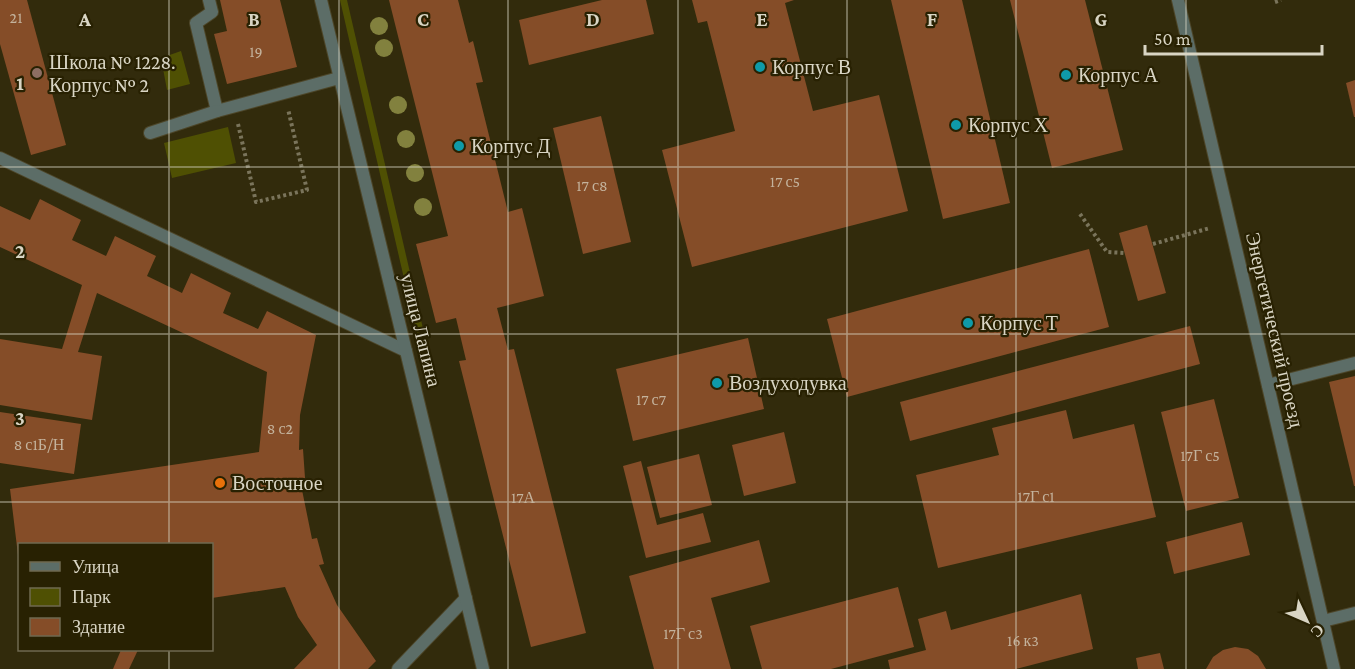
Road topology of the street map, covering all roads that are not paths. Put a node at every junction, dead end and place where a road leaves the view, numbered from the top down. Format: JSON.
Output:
{"nodes":[{"id":1,"x":209,"y":0,"type":"edge"},
{"id":2,"x":321,"y":0,"type":"edge"},
{"id":3,"x":1178,"y":0,"type":"edge"},
{"id":4,"x":339,"y":78,"type":"junction"},
{"id":5,"x":217,"y":111,"type":"junction"},
{"id":6,"x":150,"y":133,"type":"dead end"},
{"id":7,"x":0,"y":158,"type":"edge"},
{"id":8,"x":406,"y":351,"type":"junction"},
{"id":9,"x":1355,"y":363,"type":"edge"},
{"id":10,"x":1268,"y":385,"type":"junction"},
{"id":11,"x":466,"y":598,"type":"junction"},
{"id":12,"x":1355,"y":612,"type":"edge"},
{"id":13,"x":1323,"y":621,"type":"junction"},
{"id":14,"x":398,"y":669,"type":"edge"},
{"id":15,"x":483,"y":669,"type":"edge"},
{"id":16,"x":1334,"y":669,"type":"edge"}],
"edges":[{"from":1,"to":5,"type":"street"},
{"from":2,"to":4,"type":"street","name":"улица Лапина"},
{"from":3,"to":10,"type":"street","name":"Энергетический проезд"},
{"from":4,"to":5,"type":"street"},
{"from":4,"to":8,"type":"street","name":"улица Лапина"},
{"from":5,"to":6,"type":"street"},
{"from":7,"to":8,"type":"street"},
{"from":8,"to":11,"type":"street","name":"улица Лапина"},
{"from":9,"to":10,"type":"street"},
{"from":10,"to":13,"type":"street","name":"Энергетический проезд"},
{"from":11,"to":14,"type":"street"},
{"from":11,"to":15,"type":"street","name":"улица Лапина"},
{"from":12,"to":13,"type":"street"},
{"from":13,"to":16,"type":"street","name":"Энергетический проезд"}]}
